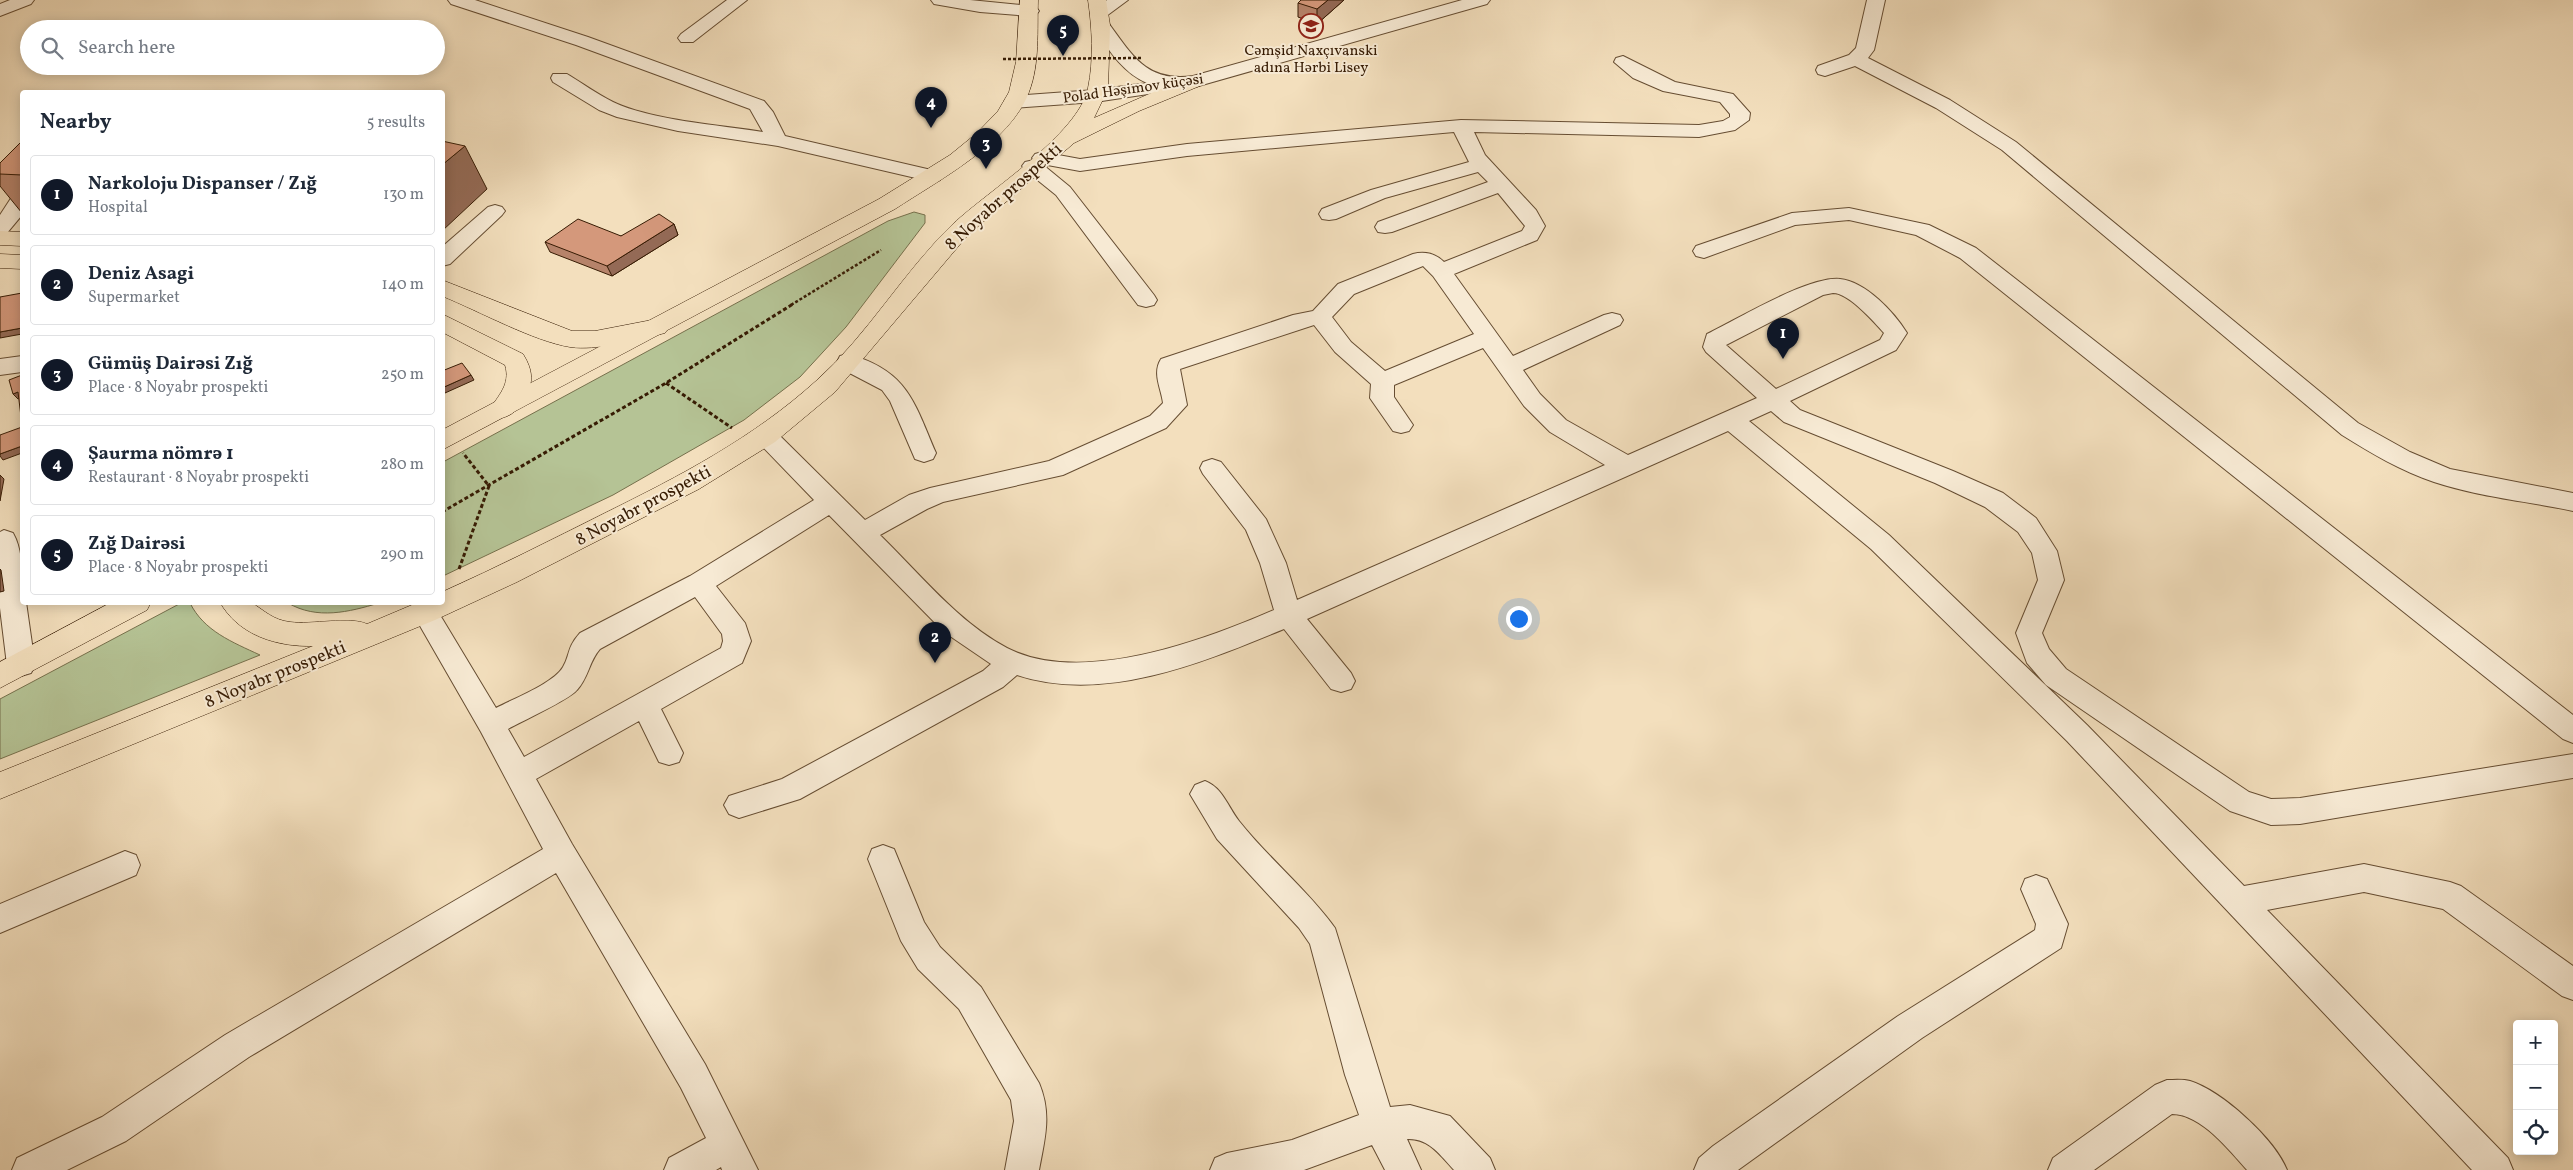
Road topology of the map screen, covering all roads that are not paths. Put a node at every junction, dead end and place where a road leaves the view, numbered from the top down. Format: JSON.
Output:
{"nodes":[{"id":1,"x":25,"y":0,"type":"edge"},
{"id":2,"x":458,"y":0,"type":"edge"},
{"id":3,"x":511,"y":0,"type":"edge"},
{"id":4,"x":738,"y":0,"type":"edge"},
{"id":5,"x":940,"y":0,"type":"edge"},
{"id":6,"x":1481,"y":0,"type":"edge"},
{"id":7,"x":1876,"y":0,"type":"edge"},
{"id":8,"x":1029,"y":5,"type":"edge"},
{"id":9,"x":1104,"y":9,"type":"edge"},
{"id":10,"x":0,"y":11,"type":"edge"},
{"id":11,"x":497,"y":13,"type":"junction"},
{"id":12,"x":687,"y":38,"type":"dead end"},
{"id":13,"x":1856,"y":59,"type":"junction"},
{"id":14,"x":1623,"y":62,"type":"dead end"},
{"id":15,"x":1824,"y":70,"type":"dead end"},
{"id":16,"x":560,"y":78,"type":"dead end"},
{"id":17,"x":1195,"y":81,"type":"junction"},
{"id":18,"x":1095,"y":96,"type":"junction"},
{"id":19,"x":1014,"y":102,"type":"junction"},
{"id":20,"x":1461,"y":126,"type":"junction"},
{"id":21,"x":1066,"y":139,"type":"junction"},
{"id":22,"x":778,"y":140,"type":"junction"},
{"id":23,"x":1037,"y":162,"type":"junction"},
{"id":24,"x":1482,"y":164,"type":"junction"},
{"id":25,"x":934,"y":176,"type":"junction"},
{"id":26,"x":1500,"y":185,"type":"junction"},
{"id":27,"x":20,"y":201,"type":"edge"},
{"id":28,"x":495,"y":211,"type":"dead end"},
{"id":29,"x":1329,"y":214,"type":"dead end"},
{"id":30,"x":1385,"y":227,"type":"dead end"},
{"id":31,"x":0,"y":228,"type":"edge"},
{"id":32,"x":0,"y":238,"type":"edge"},
{"id":33,"x":20,"y":239,"type":"edge"},
{"id":34,"x":1704,"y":251,"type":"dead end"},
{"id":35,"x":445,"y":256,"type":"edge"},
{"id":36,"x":0,"y":261,"type":"edge"},
{"id":37,"x":20,"y":262,"type":"edge"},
{"id":38,"x":1441,"y":271,"type":"junction"},
{"id":39,"x":445,"y":288,"type":"edge"},
{"id":40,"x":1146,"y":300,"type":"dead end"},
{"id":41,"x":1320,"y":317,"type":"junction"},
{"id":42,"x":1612,"y":320,"type":"dead end"},
{"id":43,"x":445,"y":324,"type":"edge"},
{"id":44,"x":657,"y":327,"type":"junction"},
{"id":45,"x":1488,"y":337,"type":"junction"},
{"id":46,"x":848,"y":362,"type":"junction"},
{"id":47,"x":20,"y":364,"type":"edge"},
{"id":48,"x":0,"y":367,"type":"edge"},
{"id":49,"x":1509,"y":367,"type":"junction"},
{"id":50,"x":1382,"y":381,"type":"junction"},
{"id":51,"x":1773,"y":400,"type":"junction"},
{"id":52,"x":501,"y":411,"type":"junction"},
{"id":53,"x":1731,"y":420,"type":"junction"},
{"id":54,"x":1401,"y":425,"type":"dead end"},
{"id":55,"x":766,"y":436,"type":"junction"},
{"id":56,"x":445,"y":439,"type":"edge"},
{"id":57,"x":924,"y":453,"type":"dead end"},
{"id":58,"x":1627,"y":466,"type":"junction"},
{"id":59,"x":1212,"y":468,"type":"dead end"},
{"id":60,"x":831,"y":500,"type":"junction"},
{"id":61,"x":2573,"y":502,"type":"edge"},
{"id":62,"x":863,"y":533,"type":"junction"},
{"id":63,"x":9,"y":539,"type":"edge"},
{"id":64,"x":699,"y":583,"type":"junction"},
{"id":65,"x":445,"y":603,"type":"edge"},
{"id":66,"x":132,"y":605,"type":"edge"},
{"id":67,"x":236,"y":605,"type":"edge"},
{"id":68,"x":440,"y":605,"type":"edge"},
{"id":69,"x":425,"y":612,"type":"junction"},
{"id":70,"x":1288,"y":614,"type":"junction"},
{"id":71,"x":1012,"y":663,"type":"junction"},
{"id":72,"x":11,"y":671,"type":"edge"},
{"id":73,"x":1341,"y":681,"type":"dead end"},
{"id":74,"x":644,"y":704,"type":"junction"},
{"id":75,"x":491,"y":724,"type":"junction"},
{"id":76,"x":2573,"y":731,"type":"edge"},
{"id":77,"x":669,"y":753,"type":"dead end"},
{"id":78,"x":2573,"y":766,"type":"edge"},
{"id":79,"x":519,"y":774,"type":"junction"},
{"id":80,"x":0,"y":786,"type":"edge"},
{"id":81,"x":1205,"y":794,"type":"dead end"},
{"id":82,"x":739,"y":805,"type":"dead end"},
{"id":83,"x":561,"y":854,"type":"junction"},
{"id":84,"x":883,"y":859,"type":"dead end"},
{"id":85,"x":125,"y":865,"type":"dead end"},
{"id":86,"x":2036,"y":889,"type":"dead end"},
{"id":87,"x":2238,"y":902,"type":"junction"},
{"id":88,"x":0,"y":920,"type":"edge"},
{"id":89,"x":2573,"y":985,"type":"edge"},
{"id":90,"x":1380,"y":1125,"type":"junction"},
{"id":91,"x":735,"y":1157,"type":"edge"},
{"id":92,"x":29,"y":1170,"type":"edge"},
{"id":93,"x":681,"y":1170,"type":"edge"},
{"id":94,"x":1022,"y":1170,"type":"edge"},
{"id":95,"x":1227,"y":1170,"type":"edge"},
{"id":96,"x":1404,"y":1170,"type":"edge"},
{"id":97,"x":1478,"y":1170,"type":"edge"},
{"id":98,"x":1711,"y":1170,"type":"edge"},
{"id":99,"x":2065,"y":1170,"type":"edge"},
{"id":100,"x":2270,"y":1170,"type":"edge"},
{"id":101,"x":2496,"y":1170,"type":"edge"}],
"edges":[{"from":1,"to":10,"type":"street"},
{"from":2,"to":11,"type":"street"},
{"from":3,"to":11,"type":"street"},
{"from":4,"to":12,"type":"street"},
{"from":5,"to":8,"type":"street"},
{"from":6,"to":17,"type":"street","name":"Polad Həşimov küçəsi"},
{"from":7,"to":13,"type":"street"},
{"from":8,"to":19,"type":"main road"},
{"from":9,"to":17,"type":"street"},
{"from":9,"to":18,"type":"main road","name":"8 Noyabr prospekti"},
{"from":11,"to":22,"type":"street"},
{"from":13,"to":15,"type":"street"},
{"from":13,"to":61,"type":"street"},
{"from":14,"to":20,"type":"street"},
{"from":16,"to":22,"type":"street"},
{"from":17,"to":18,"type":"street","name":"Polad Həşimov küçəsi"},
{"from":17,"to":21,"type":"main road"},
{"from":18,"to":19,"type":"street","name":"Polad Həşimov küçəsi"},
{"from":18,"to":21,"type":"main road","name":"8 Noyabr prospekti"},
{"from":19,"to":25,"type":"main road"},
{"from":20,"to":23,"type":"street"},
{"from":20,"to":24,"type":"street"},
{"from":21,"to":23,"type":"main road","name":"8 Noyabr prospekti"},
{"from":22,"to":25,"type":"street"},
{"from":23,"to":40,"type":"street"},
{"from":23,"to":46,"type":"main road","name":"8 Noyabr prospekti"},
{"from":24,"to":26,"type":"street"},
{"from":24,"to":29,"type":"street"},
{"from":25,"to":44,"type":"main road"},
{"from":26,"to":30,"type":"street"},
{"from":26,"to":38,"type":"street"},
{"from":27,"to":31,"type":"street"},
{"from":28,"to":35,"type":"street"},
{"from":32,"to":33,"type":"main road"},
{"from":34,"to":76,"type":"street"},
{"from":36,"to":37,"type":"main road"},
{"from":38,"to":41,"type":"street"},
{"from":38,"to":45,"type":"street"},
{"from":39,"to":44,"type":"main road"},
{"from":41,"to":50,"type":"street"},
{"from":41,"to":62,"type":"street"},
{"from":42,"to":49,"type":"street"},
{"from":43,"to":52,"type":"main road"},
{"from":44,"to":52,"type":"main road"},
{"from":45,"to":49,"type":"street"},
{"from":45,"to":50,"type":"street"},
{"from":46,"to":55,"type":"main road","name":"8 Noyabr prospekti"},
{"from":46,"to":57,"type":"street"},
{"from":47,"to":48,"type":"street"},
{"from":49,"to":58,"type":"street"},
{"from":50,"to":54,"type":"street"},
{"from":51,"to":51,"type":"street"},
{"from":51,"to":53,"type":"street"},
{"from":51,"to":78,"type":"street"},
{"from":52,"to":56,"type":"main road"},
{"from":53,"to":58,"type":"street"},
{"from":53,"to":87,"type":"street"},
{"from":55,"to":60,"type":"street"},
{"from":55,"to":65,"type":"main road","name":"8 Noyabr prospekti"},
{"from":58,"to":70,"type":"street"},
{"from":59,"to":70,"type":"street"},
{"from":60,"to":62,"type":"street"},
{"from":60,"to":64,"type":"street"},
{"from":62,"to":71,"type":"street"},
{"from":63,"to":72,"type":"street"},
{"from":64,"to":74,"type":"street"},
{"from":64,"to":75,"type":"street"},
{"from":66,"to":72,"type":"main road"},
{"from":67,"to":69,"type":"main road"},
{"from":68,"to":69,"type":"main road","name":"8 Noyabr prospekti"},
{"from":69,"to":75,"type":"street"},
{"from":69,"to":80,"type":"main road","name":"8 Noyabr prospekti"},
{"from":70,"to":71,"type":"street"},
{"from":70,"to":73,"type":"street"},
{"from":71,"to":82,"type":"street"},
{"from":74,"to":77,"type":"street"},
{"from":74,"to":79,"type":"street"},
{"from":75,"to":79,"type":"street"},
{"from":79,"to":83,"type":"street"},
{"from":81,"to":90,"type":"street"},
{"from":83,"to":91,"type":"street"},
{"from":83,"to":92,"type":"street"},
{"from":84,"to":94,"type":"street"},
{"from":85,"to":88,"type":"street"},
{"from":86,"to":98,"type":"street"},
{"from":87,"to":89,"type":"street"},
{"from":87,"to":101,"type":"street"},
{"from":90,"to":95,"type":"street"},
{"from":90,"to":96,"type":"street"},
{"from":90,"to":97,"type":"street"},
{"from":91,"to":93,"type":"street"},
{"from":99,"to":100,"type":"street"}]}
